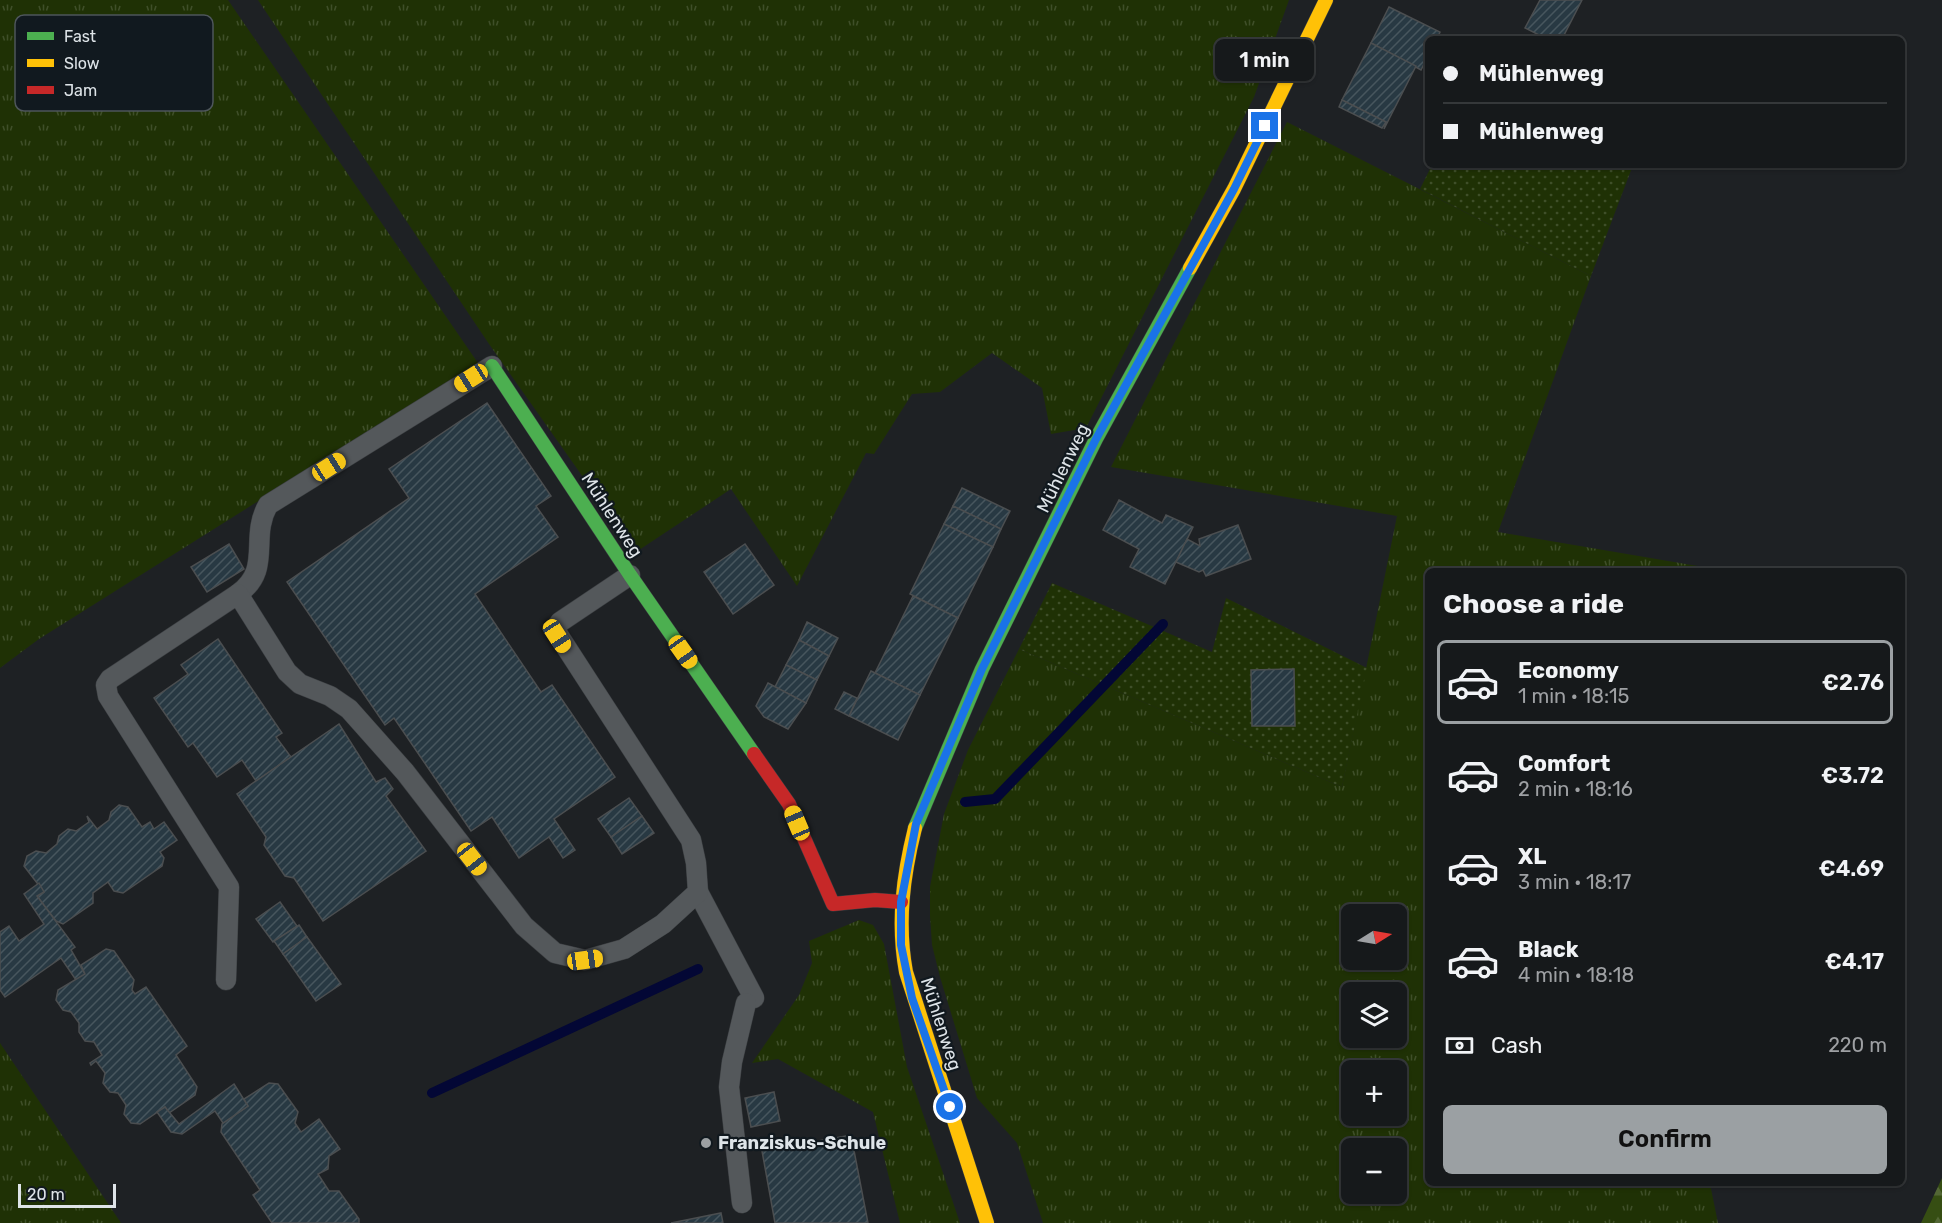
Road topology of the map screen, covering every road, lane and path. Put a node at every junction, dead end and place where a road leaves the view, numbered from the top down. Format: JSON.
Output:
{"nodes":[{"id":1,"x":1326,"y":0,"type":"edge"},
{"id":2,"x":492,"y":366,"type":"joint"},
{"id":3,"x":630,"y":575,"type":"junction"},
{"id":4,"x":238,"y":594,"type":"junction"},
{"id":5,"x":698,"y":892,"type":"junction"},
{"id":6,"x":901,"y":902,"type":"junction"},
{"id":7,"x":226,"y":980,"type":"dead end"},
{"id":8,"x":742,"y":1203,"type":"dead end"},
{"id":9,"x":987,"y":1223,"type":"edge"}],
"edges":[{"from":1,"to":6,"type":"street","name":"Mühlenweg"},
{"from":2,"to":3,"type":"street","name":"Mühlenweg"},
{"from":2,"to":4,"type":"lane"},
{"from":3,"to":5,"type":"lane"},
{"from":3,"to":6,"type":"street","name":"Mühlenweg"},
{"from":4,"to":5,"type":"lane"},
{"from":4,"to":7,"type":"lane"},
{"from":5,"to":8,"type":"lane"},
{"from":6,"to":9,"type":"street","name":"Mühlenweg"}]}
